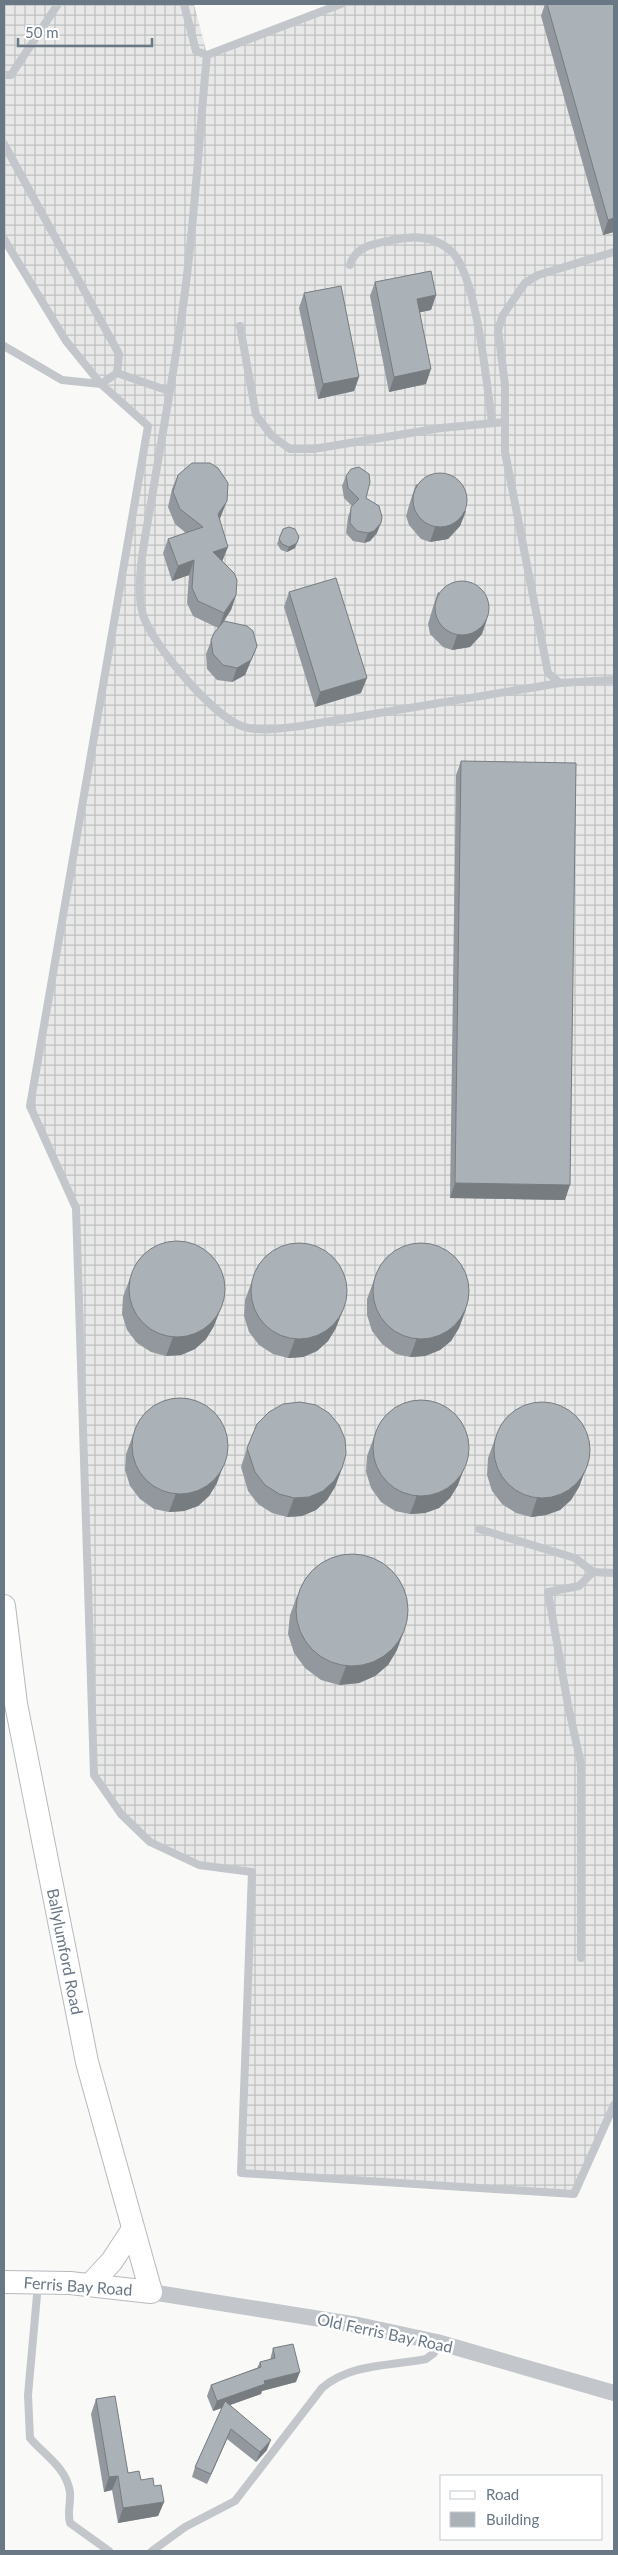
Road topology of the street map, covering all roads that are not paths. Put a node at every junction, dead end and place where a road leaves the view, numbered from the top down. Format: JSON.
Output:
{"nodes":[{"id":1,"x":58,"y":4,"type":"edge"},
{"id":2,"x":184,"y":4,"type":"edge"},
{"id":3,"x":341,"y":4,"type":"edge"},
{"id":4,"x":207,"y":55,"type":"junction"},
{"id":5,"x":4,"y":75,"type":"edge"},
{"id":6,"x":4,"y":144,"type":"edge"},
{"id":7,"x":4,"y":239,"type":"edge"},
{"id":8,"x":614,"y":252,"type":"edge"},
{"id":9,"x":350,"y":265,"type":"dead end"},
{"id":10,"x":240,"y":326,"type":"dead end"},
{"id":11,"x":4,"y":346,"type":"edge"},
{"id":12,"x":117,"y":372,"type":"junction"},
{"id":13,"x":101,"y":384,"type":"junction"},
{"id":14,"x":169,"y":391,"type":"junction"},
{"id":15,"x":505,"y":422,"type":"junction"},
{"id":16,"x":492,"y":423,"type":"junction"},
{"id":17,"x":614,"y":680,"type":"edge"},
{"id":18,"x":560,"y":683,"type":"junction"},
{"id":19,"x":479,"y":1529,"type":"dead end"},
{"id":20,"x":593,"y":1572,"type":"junction"},
{"id":21,"x":614,"y":1573,"type":"edge"},
{"id":22,"x":4,"y":1606,"type":"edge"},
{"id":23,"x":582,"y":1958,"type":"dead end"},
{"id":24,"x":614,"y":2105,"type":"edge"},
{"id":25,"x":133,"y":2229,"type":"junction"},
{"id":26,"x":4,"y":2282,"type":"edge"},
{"id":27,"x":39,"y":2282,"type":"junction"},
{"id":28,"x":90,"y":2285,"type":"junction"},
{"id":29,"x":151,"y":2292,"type":"junction"},
{"id":30,"x":437,"y":2342,"type":"junction"},
{"id":31,"x":614,"y":2393,"type":"edge"},
{"id":32,"x":108,"y":2551,"type":"edge"},
{"id":33,"x":152,"y":2551,"type":"edge"}],
"edges":[{"from":1,"to":5,"type":"lane"},
{"from":2,"to":4,"type":"lane"},
{"from":3,"to":4,"type":"lane"},
{"from":4,"to":14,"type":"lane"},
{"from":6,"to":12,"type":"lane"},
{"from":7,"to":13,"type":"lane"},
{"from":8,"to":15,"type":"lane"},
{"from":9,"to":16,"type":"lane"},
{"from":10,"to":16,"type":"lane"},
{"from":11,"to":13,"type":"lane"},
{"from":12,"to":13,"type":"lane"},
{"from":12,"to":14,"type":"lane"},
{"from":13,"to":24,"type":"lane"},
{"from":14,"to":18,"type":"lane"},
{"from":15,"to":16,"type":"lane"},
{"from":15,"to":18,"type":"lane"},
{"from":17,"to":18,"type":"lane"},
{"from":19,"to":20,"type":"lane"},
{"from":20,"to":21,"type":"lane"},
{"from":20,"to":23,"type":"lane"},
{"from":22,"to":25,"type":"main road","name":"Ballylumford Road"},
{"from":25,"to":28,"type":"main road"},
{"from":25,"to":29,"type":"main road","name":"Ballylumford Road"},
{"from":26,"to":27,"type":"main road","name":"Ferris Bay Road"},
{"from":27,"to":28,"type":"main road","name":"Ferris Bay Road"},
{"from":27,"to":32,"type":"lane"},
{"from":28,"to":29,"type":"main road","name":"Ferris Bay Road"},
{"from":29,"to":30,"type":"street","name":"Old Ferris Bay Road"},
{"from":30,"to":31,"type":"street","name":"Old Ferris Bay Road"},
{"from":30,"to":33,"type":"lane"}]}
